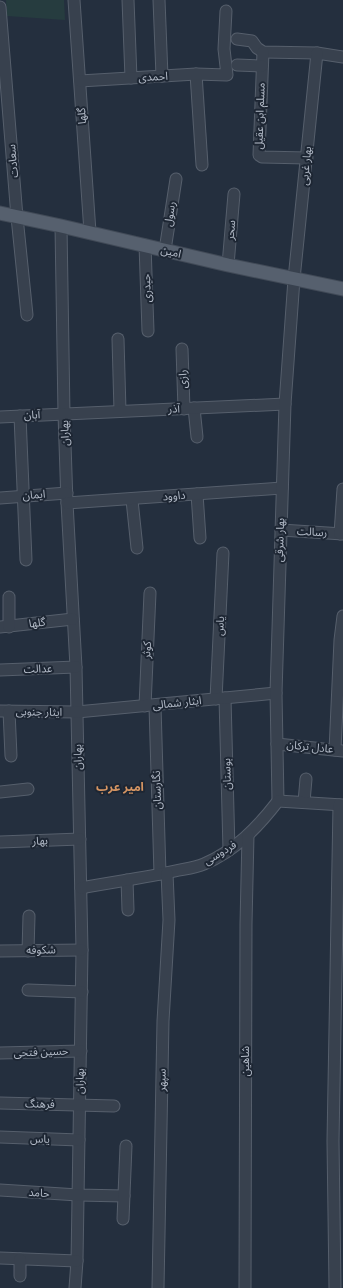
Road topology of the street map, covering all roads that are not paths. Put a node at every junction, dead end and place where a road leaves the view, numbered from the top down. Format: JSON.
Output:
{"nodes":[{"id":1,"x":74,"y":0,"type":"edge"},
{"id":2,"x":128,"y":0,"type":"edge"},
{"id":3,"x":159,"y":0,"type":"edge"},
{"id":4,"x":0,"y":7,"type":"edge"},
{"id":5,"x":226,"y":11,"type":"dead end"},
{"id":6,"x":237,"y":39,"type":"dead end"},
{"id":7,"x":263,"y":52,"type":"junction"},
{"id":8,"x":317,"y":53,"type":"junction"},
{"id":9,"x":343,"y":57,"type":"edge"},
{"id":10,"x":237,"y":65,"type":"dead end"},
{"id":11,"x":262,"y":66,"type":"junction"},
{"id":12,"x":196,"y":74,"type":"junction"},
{"id":13,"x":162,"y":76,"type":"junction"},
{"id":14,"x":131,"y":78,"type":"junction"},
{"id":15,"x":80,"y":81,"type":"junction"},
{"id":16,"x":307,"y":158,"type":"junction"},
{"id":17,"x":202,"y":165,"type":"dead end"},
{"id":18,"x":176,"y":179,"type":"dead end"},
{"id":19,"x":234,"y":194,"type":"dead end"},
{"id":20,"x":0,"y":213,"type":"edge"},
{"id":21,"x":17,"y":217,"type":"junction"},
{"id":22,"x":61,"y":226,"type":"junction"},
{"id":23,"x":90,"y":232,"type":"junction"},
{"id":24,"x":145,"y":245,"type":"junction"},
{"id":25,"x":165,"y":250,"type":"junction"},
{"id":26,"x":228,"y":265,"type":"junction"},
{"id":27,"x":294,"y":279,"type":"junction"},
{"id":28,"x":343,"y":289,"type":"edge"},
{"id":29,"x":27,"y":315,"type":"dead end"},
{"id":30,"x":148,"y":331,"type":"dead end"},
{"id":31,"x":118,"y":338,"type":"dead end"},
{"id":32,"x":182,"y":349,"type":"dead end"},
{"id":33,"x":285,"y":404,"type":"junction"},
{"id":34,"x":189,"y":408,"type":"junction"},
{"id":35,"x":120,"y":411,"type":"junction"},
{"id":36,"x":64,"y":414,"type":"junction"},
{"id":37,"x":0,"y":416,"type":"edge"},
{"id":38,"x":20,"y":416,"type":"junction"},
{"id":39,"x":197,"y":437,"type":"dead end"},
{"id":40,"x":282,"y":488,"type":"junction"},
{"id":41,"x":343,"y":489,"type":"edge"},
{"id":42,"x":197,"y":494,"type":"junction"},
{"id":43,"x":23,"y":495,"type":"junction"},
{"id":44,"x":0,"y":498,"type":"edge"},
{"id":45,"x":67,"y":498,"type":"junction"},
{"id":46,"x":132,"y":500,"type":"junction"},
{"id":47,"x":280,"y":530,"type":"junction"},
{"id":48,"x":341,"y":534,"type":"edge"},
{"id":49,"x":200,"y":538,"type":"dead end"},
{"id":50,"x":137,"y":548,"type":"dead end"},
{"id":51,"x":224,"y":553,"type":"dead end"},
{"id":52,"x":26,"y":560,"type":"dead end"},
{"id":53,"x":150,"y":593,"type":"dead end"},
{"id":54,"x":9,"y":597,"type":"dead end"},
{"id":55,"x":343,"y":616,"type":"edge"},
{"id":56,"x":73,"y":619,"type":"junction"},
{"id":57,"x":4,"y":627,"type":"edge"},
{"id":58,"x":76,"y":667,"type":"junction"},
{"id":59,"x":0,"y":670,"type":"edge"},
{"id":60,"x":276,"y":693,"type":"junction"},
{"id":61,"x":221,"y":699,"type":"junction"},
{"id":62,"x":150,"y":706,"type":"junction"},
{"id":63,"x":5,"y":711,"type":"edge"},
{"id":64,"x":77,"y":712,"type":"junction"},
{"id":65,"x":277,"y":744,"type":"junction"},
{"id":66,"x":339,"y":750,"type":"edge"},
{"id":67,"x":11,"y":756,"type":"dead end"},
{"id":68,"x":306,"y":779,"type":"dead end"},
{"id":69,"x":28,"y":789,"type":"dead end"},
{"id":70,"x":0,"y":792,"type":"edge"},
{"id":71,"x":278,"y":801,"type":"junction"},
{"id":72,"x":304,"y":802,"type":"junction"},
{"id":73,"x":341,"y":805,"type":"edge"},
{"id":74,"x":248,"y":835,"type":"junction"},
{"id":75,"x":80,"y":839,"type":"junction"},
{"id":76,"x":0,"y":842,"type":"edge"},
{"id":77,"x":229,"y":850,"type":"junction"},
{"id":78,"x":163,"y":873,"type":"junction"},
{"id":79,"x":127,"y":880,"type":"junction"},
{"id":80,"x":81,"y":888,"type":"junction"},
{"id":81,"x":128,"y":910,"type":"dead end"},
{"id":82,"x":29,"y":916,"type":"dead end"},
{"id":83,"x":340,"y":944,"type":"edge"},
{"id":84,"x":82,"y":950,"type":"junction"},
{"id":85,"x":0,"y":951,"type":"edge"},
{"id":86,"x":28,"y":951,"type":"junction"},
{"id":87,"x":28,"y":990,"type":"dead end"},
{"id":88,"x":82,"y":992,"type":"junction"},
{"id":89,"x":81,"y":1051,"type":"junction"},
{"id":90,"x":0,"y":1053,"type":"edge"},
{"id":91,"x":0,"y":1103,"type":"edge"},
{"id":92,"x":80,"y":1105,"type":"junction"},
{"id":93,"x":114,"y":1106,"type":"dead end"},
{"id":94,"x":0,"y":1137,"type":"edge"},
{"id":95,"x":79,"y":1140,"type":"junction"},
{"id":96,"x":126,"y":1146,"type":"dead end"},
{"id":97,"x":0,"y":1190,"type":"edge"},
{"id":98,"x":78,"y":1195,"type":"junction"},
{"id":99,"x":124,"y":1196,"type":"junction"},
{"id":100,"x":123,"y":1218,"type":"dead end"},
{"id":101,"x":0,"y":1258,"type":"edge"},
{"id":102,"x":20,"y":1259,"type":"junction"},
{"id":103,"x":77,"y":1262,"type":"junction"},
{"id":104,"x":20,"y":1276,"type":"dead end"},
{"id":105,"x":75,"y":1288,"type":"edge"},
{"id":106,"x":158,"y":1288,"type":"edge"},
{"id":107,"x":245,"y":1288,"type":"edge"},
{"id":108,"x":335,"y":1288,"type":"edge"}],
"edges":[{"from":1,"to":15,"type":"street","name":"گلها"},
{"from":2,"to":14,"type":"street"},
{"from":3,"to":13,"type":"street"},
{"from":4,"to":21,"type":"street","name":"سعادت"},
{"from":5,"to":12,"type":"street","name":"احمدی"},
{"from":6,"to":7,"type":"street"},
{"from":7,"to":8,"type":"street"},
{"from":7,"to":11,"type":"street","name":"مسلم ابن عقیل"},
{"from":8,"to":9,"type":"street"},
{"from":8,"to":16,"type":"street","name":"بهار غربی"},
{"from":10,"to":11,"type":"street"},
{"from":11,"to":16,"type":"street","name":"مسلم ابن عقیل"},
{"from":12,"to":13,"type":"street","name":"احمدی"},
{"from":12,"to":17,"type":"street"},
{"from":13,"to":14,"type":"street","name":"احمدی"},
{"from":14,"to":15,"type":"street","name":"احمدی"},
{"from":15,"to":23,"type":"street","name":"گلها"},
{"from":16,"to":27,"type":"street","name":"بهار غربی"},
{"from":18,"to":25,"type":"street","name":"رسول"},
{"from":19,"to":26,"type":"street","name":"سحر"},
{"from":20,"to":21,"type":"main road","name":"امین"},
{"from":21,"to":22,"type":"main road","name":"امین"},
{"from":21,"to":29,"type":"street","name":"سعادت"},
{"from":22,"to":23,"type":"main road","name":"امین"},
{"from":22,"to":36,"type":"street","name":"بهاران"},
{"from":23,"to":24,"type":"main road","name":"امین"},
{"from":24,"to":25,"type":"main road","name":"امین"},
{"from":24,"to":30,"type":"street","name":"حیدری"},
{"from":25,"to":26,"type":"main road","name":"امین"},
{"from":26,"to":27,"type":"main road","name":"امین"},
{"from":27,"to":28,"type":"main road","name":"امین"},
{"from":27,"to":33,"type":"street","name":"بهار شرقی"},
{"from":31,"to":35,"type":"street"},
{"from":32,"to":34,"type":"street","name":"رازی"},
{"from":33,"to":34,"type":"street","name":"آذر"},
{"from":33,"to":40,"type":"street","name":"بهار شرقی"},
{"from":34,"to":35,"type":"street","name":"آذر"},
{"from":34,"to":39,"type":"street","name":"رازی"},
{"from":35,"to":36,"type":"street","name":"آذر"},
{"from":36,"to":38,"type":"street","name":"آبان"},
{"from":36,"to":45,"type":"street","name":"بهاران"},
{"from":37,"to":38,"type":"street","name":"آبان"},
{"from":38,"to":43,"type":"street"},
{"from":40,"to":42,"type":"street","name":"داوود"},
{"from":40,"to":47,"type":"street","name":"بهار شرقی"},
{"from":41,"to":48,"type":"street"},
{"from":42,"to":46,"type":"street","name":"داوود"},
{"from":42,"to":49,"type":"street"},
{"from":43,"to":44,"type":"street","name":"ایمان"},
{"from":43,"to":45,"type":"street","name":"ایمان"},
{"from":43,"to":52,"type":"street"},
{"from":45,"to":46,"type":"street","name":"داوود"},
{"from":45,"to":56,"type":"street","name":"بهاران"},
{"from":46,"to":50,"type":"street"},
{"from":47,"to":48,"type":"street","name":"رسالت"},
{"from":47,"to":60,"type":"street","name":"بهار شرقی"},
{"from":51,"to":61,"type":"street","name":"یاس"},
{"from":53,"to":62,"type":"street","name":"کوثر"},
{"from":54,"to":57,"type":"street"},
{"from":55,"to":66,"type":"street"},
{"from":56,"to":57,"type":"street","name":"گلها"},
{"from":56,"to":58,"type":"street","name":"بهاران"},
{"from":58,"to":59,"type":"street","name":"عدالت"},
{"from":58,"to":64,"type":"street","name":"بهاران"},
{"from":60,"to":61,"type":"street","name":"ایثار شمالی"},
{"from":60,"to":65,"type":"street","name":"بهار شرقی"},
{"from":61,"to":62,"type":"street","name":"ایثار شمالی"},
{"from":61,"to":77,"type":"street","name":"بوستان"},
{"from":62,"to":64,"type":"street","name":"ایثار شمالی"},
{"from":62,"to":78,"type":"street","name":"نگارستان"},
{"from":63,"to":64,"type":"street","name":"ایثار جنوبی"},
{"from":63,"to":67,"type":"street"},
{"from":64,"to":75,"type":"street","name":"بهاران"},
{"from":65,"to":66,"type":"street","name":"عادل ترکان"},
{"from":65,"to":71,"type":"street","name":"بهار شرقی"},
{"from":68,"to":72,"type":"street"},
{"from":69,"to":70,"type":"street"},
{"from":71,"to":72,"type":"street"},
{"from":71,"to":74,"type":"street","name":"فردوسی"},
{"from":72,"to":73,"type":"street"},
{"from":73,"to":83,"type":"street"},
{"from":74,"to":77,"type":"street","name":"فردوسی"},
{"from":74,"to":107,"type":"street","name":"شاهین"},
{"from":75,"to":76,"type":"street","name":"بهار"},
{"from":75,"to":80,"type":"street","name":"بهاران"},
{"from":77,"to":78,"type":"street","name":"فردوسی"},
{"from":78,"to":79,"type":"street","name":"فردوسی"},
{"from":78,"to":106,"type":"street","name":"سپهر"},
{"from":79,"to":80,"type":"street","name":"فردوسی"},
{"from":79,"to":81,"type":"street"},
{"from":80,"to":84,"type":"street","name":"بهاران"},
{"from":82,"to":86,"type":"street"},
{"from":83,"to":108,"type":"street"},
{"from":84,"to":86,"type":"street","name":"شکوفه"},
{"from":84,"to":88,"type":"street","name":"بهاران"},
{"from":85,"to":86,"type":"street","name":"شکوفه"},
{"from":87,"to":88,"type":"street"},
{"from":88,"to":89,"type":"street","name":"بهاران"},
{"from":89,"to":90,"type":"street","name":"حسین فتحی"},
{"from":89,"to":92,"type":"street","name":"بهاران"},
{"from":91,"to":92,"type":"street","name":"فرهنگ"},
{"from":92,"to":93,"type":"street","name":"فرهنگ"},
{"from":92,"to":95,"type":"street","name":"بهاران"},
{"from":94,"to":95,"type":"street","name":"یاس"},
{"from":95,"to":98,"type":"street","name":"بهاران"},
{"from":96,"to":99,"type":"street"},
{"from":97,"to":98,"type":"street","name":"حامد"},
{"from":98,"to":99,"type":"street","name":"حامد"},
{"from":98,"to":103,"type":"street","name":"بهاران"},
{"from":99,"to":100,"type":"street"},
{"from":101,"to":102,"type":"street"},
{"from":102,"to":103,"type":"street"},
{"from":102,"to":104,"type":"street"},
{"from":103,"to":105,"type":"street","name":"بهاران"}]}
